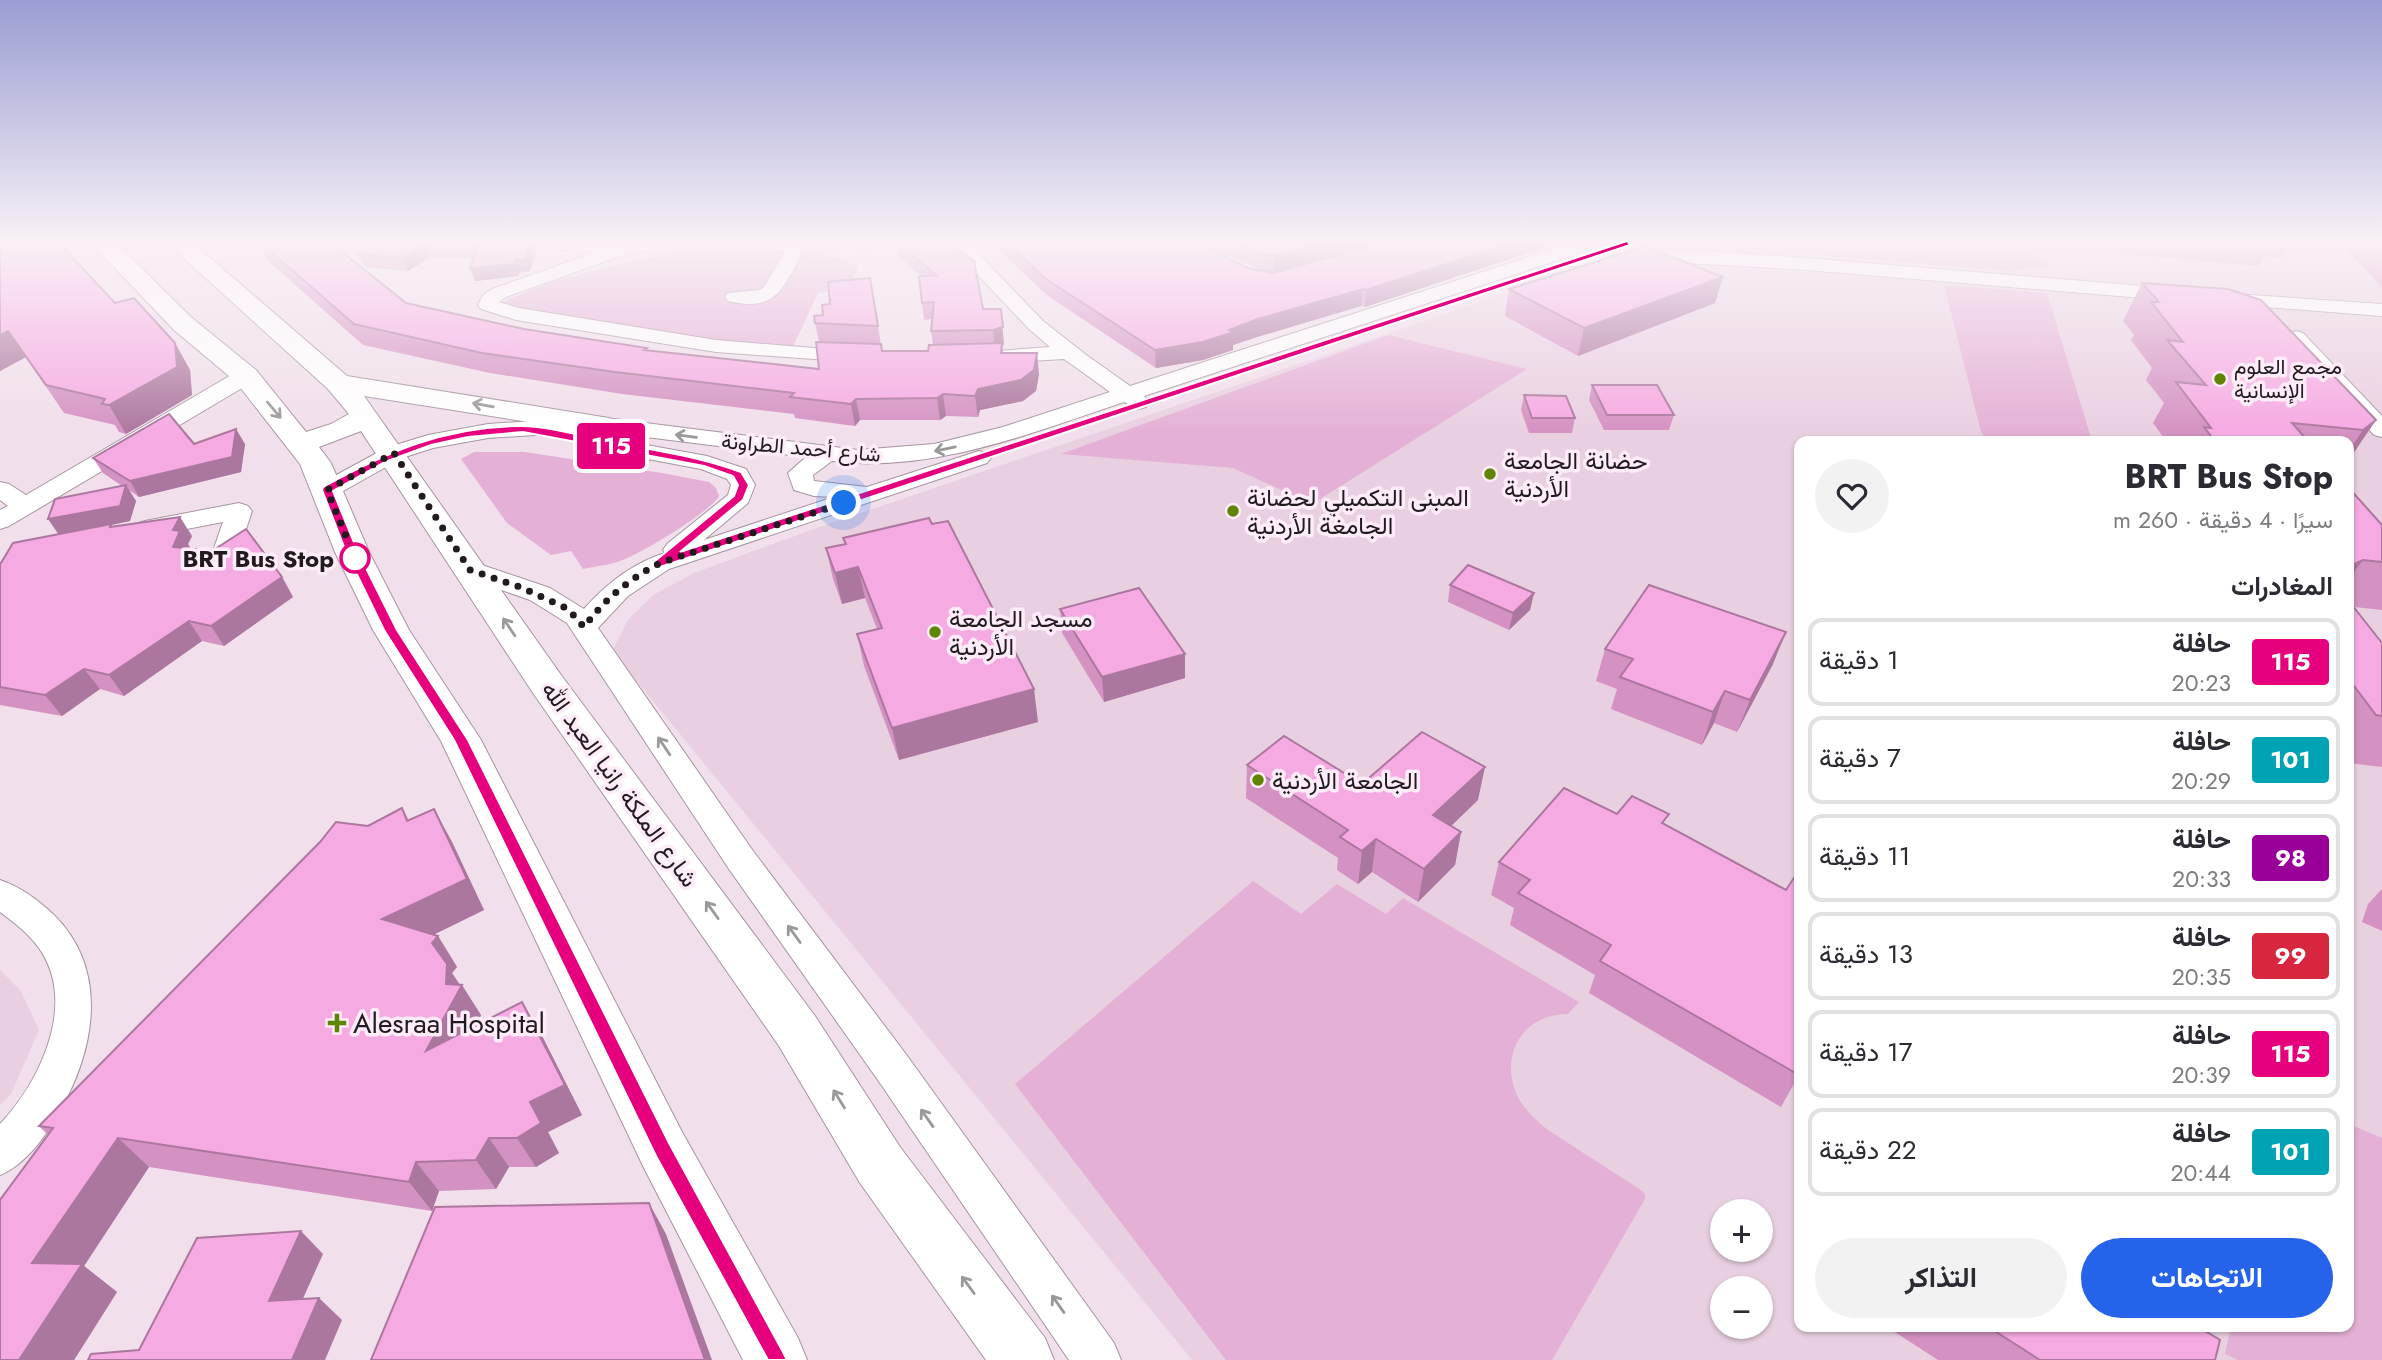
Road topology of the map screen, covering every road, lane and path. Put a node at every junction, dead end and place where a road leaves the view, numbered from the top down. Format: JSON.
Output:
{"nodes":[{"id":1,"x":165,"y":306,"type":"edge"},
{"id":2,"x":251,"y":306,"type":"edge"},
{"id":3,"x":493,"y":306,"type":"edge"},
{"id":4,"x":1016,"y":306,"type":"edge"},
{"id":5,"x":1418,"y":306,"type":"edge"},
{"id":6,"x":2265,"y":306,"type":"edge"},
{"id":7,"x":2329,"y":306,"type":"edge"},
{"id":8,"x":2382,"y":310,"type":"edge"},
{"id":9,"x":1073,"y":356,"type":"junction"},
{"id":10,"x":881,"y":357,"type":"edge"},
{"id":11,"x":981,"y":358,"type":"edge"},
{"id":12,"x":246,"y":376,"type":"junction"},
{"id":13,"x":338,"y":383,"type":"junction"},
{"id":14,"x":1135,"y":399,"type":"junction"},
{"id":15,"x":366,"y":416,"type":"junction"},
{"id":16,"x":1056,"y":417,"type":"junction"},
{"id":17,"x":598,"y":424,"type":"junction"},
{"id":18,"x":523,"y":429,"type":"junction"},
{"id":19,"x":2382,"y":430,"type":"edge"},
{"id":20,"x":301,"y":443,"type":"junction"},
{"id":21,"x":394,"y":453,"type":"junction"},
{"id":22,"x":827,"y":453,"type":"junction"},
{"id":23,"x":0,"y":489,"type":"edge"},
{"id":24,"x":327,"y":490,"type":"junction"},
{"id":25,"x":880,"y":491,"type":"junction"},
{"id":26,"x":25,"y":506,"type":"junction"},
{"id":27,"x":0,"y":521,"type":"edge"},
{"id":28,"x":119,"y":534,"type":"edge"},
{"id":29,"x":226,"y":551,"type":"edge"},
{"id":30,"x":660,"y":563,"type":"junction"},
{"id":31,"x":470,"y":570,"type":"junction"},
{"id":32,"x":584,"y":627,"type":"junction"},
{"id":33,"x":0,"y":894,"type":"edge"},
{"id":34,"x":0,"y":1155,"type":"edge"},
{"id":35,"x":776,"y":1360,"type":"edge"},
{"id":36,"x":1023,"y":1360,"type":"edge"},
{"id":37,"x":1097,"y":1360,"type":"edge"}],
"edges":[{"from":1,"to":12,"type":"main road"},
{"from":2,"to":13,"type":"main road","name":"شارع الملكة رانيا العبد الله"},
{"from":3,"to":10,"type":"street"},
{"from":4,"to":9,"type":"street"},
{"from":5,"to":14,"type":"street","name":"شارع أحمد الطراونة"},
{"from":6,"to":19,"type":"street"},
{"from":7,"to":8,"type":"street"},
{"from":9,"to":11,"type":"street"},
{"from":9,"to":14,"type":"street"},
{"from":9,"to":16,"type":"street"},
{"from":12,"to":20,"type":"main road","one_way":true},
{"from":12,"to":26,"type":"street"},
{"from":13,"to":15,"type":"main road","name":"شارع الملكة رانيا العبد الله"},
{"from":17,"to":13,"type":"main road","one_way":true},
{"from":14,"to":16,"type":"street","name":"شارع أحمد الطراونة"},
{"from":14,"to":25,"type":"street","name":"شارع أحمد الطراونة"},
{"from":15,"to":20,"type":"main road"},
{"from":15,"to":21,"type":"main road","name":"شارع الملكة رانيا العبد الله"},
{"from":16,"to":22,"type":"street","name":"شارع أحمد الطراونة","one_way":true},
{"from":17,"to":18,"type":"street","name":"شارع أحمد الطراونة"},
{"from":22,"to":17,"type":"street","name":"شارع أحمد الطراونة","one_way":true},
{"from":18,"to":21,"type":"street","name":"شارع أحمد الطراونة"},
{"from":18,"to":30,"type":"street"},
{"from":20,"to":24,"type":"main road"},
{"from":21,"to":24,"type":"street","name":"شارع أحمد الطراونة"},
{"from":21,"to":31,"type":"main road","name":"شارع الملكة رانيا العبد الله"},
{"from":22,"to":25,"type":"street"},
{"from":23,"to":26,"type":"street"},
{"from":24,"to":35,"type":"main road"},
{"from":25,"to":30,"type":"street","name":"شارع أحمد الطراونة"},
{"from":26,"to":27,"type":"street"},
{"from":28,"to":29,"type":"street"},
{"from":30,"to":32,"type":"street","name":"شارع أحمد الطراونة"},
{"from":31,"to":32,"type":"street"},
{"from":36,"to":31,"type":"main road","name":"شارع الملكة رانيا العبد الله","one_way":true},
{"from":37,"to":32,"type":"street","one_way":true},
{"from":33,"to":34,"type":"street"}]}
